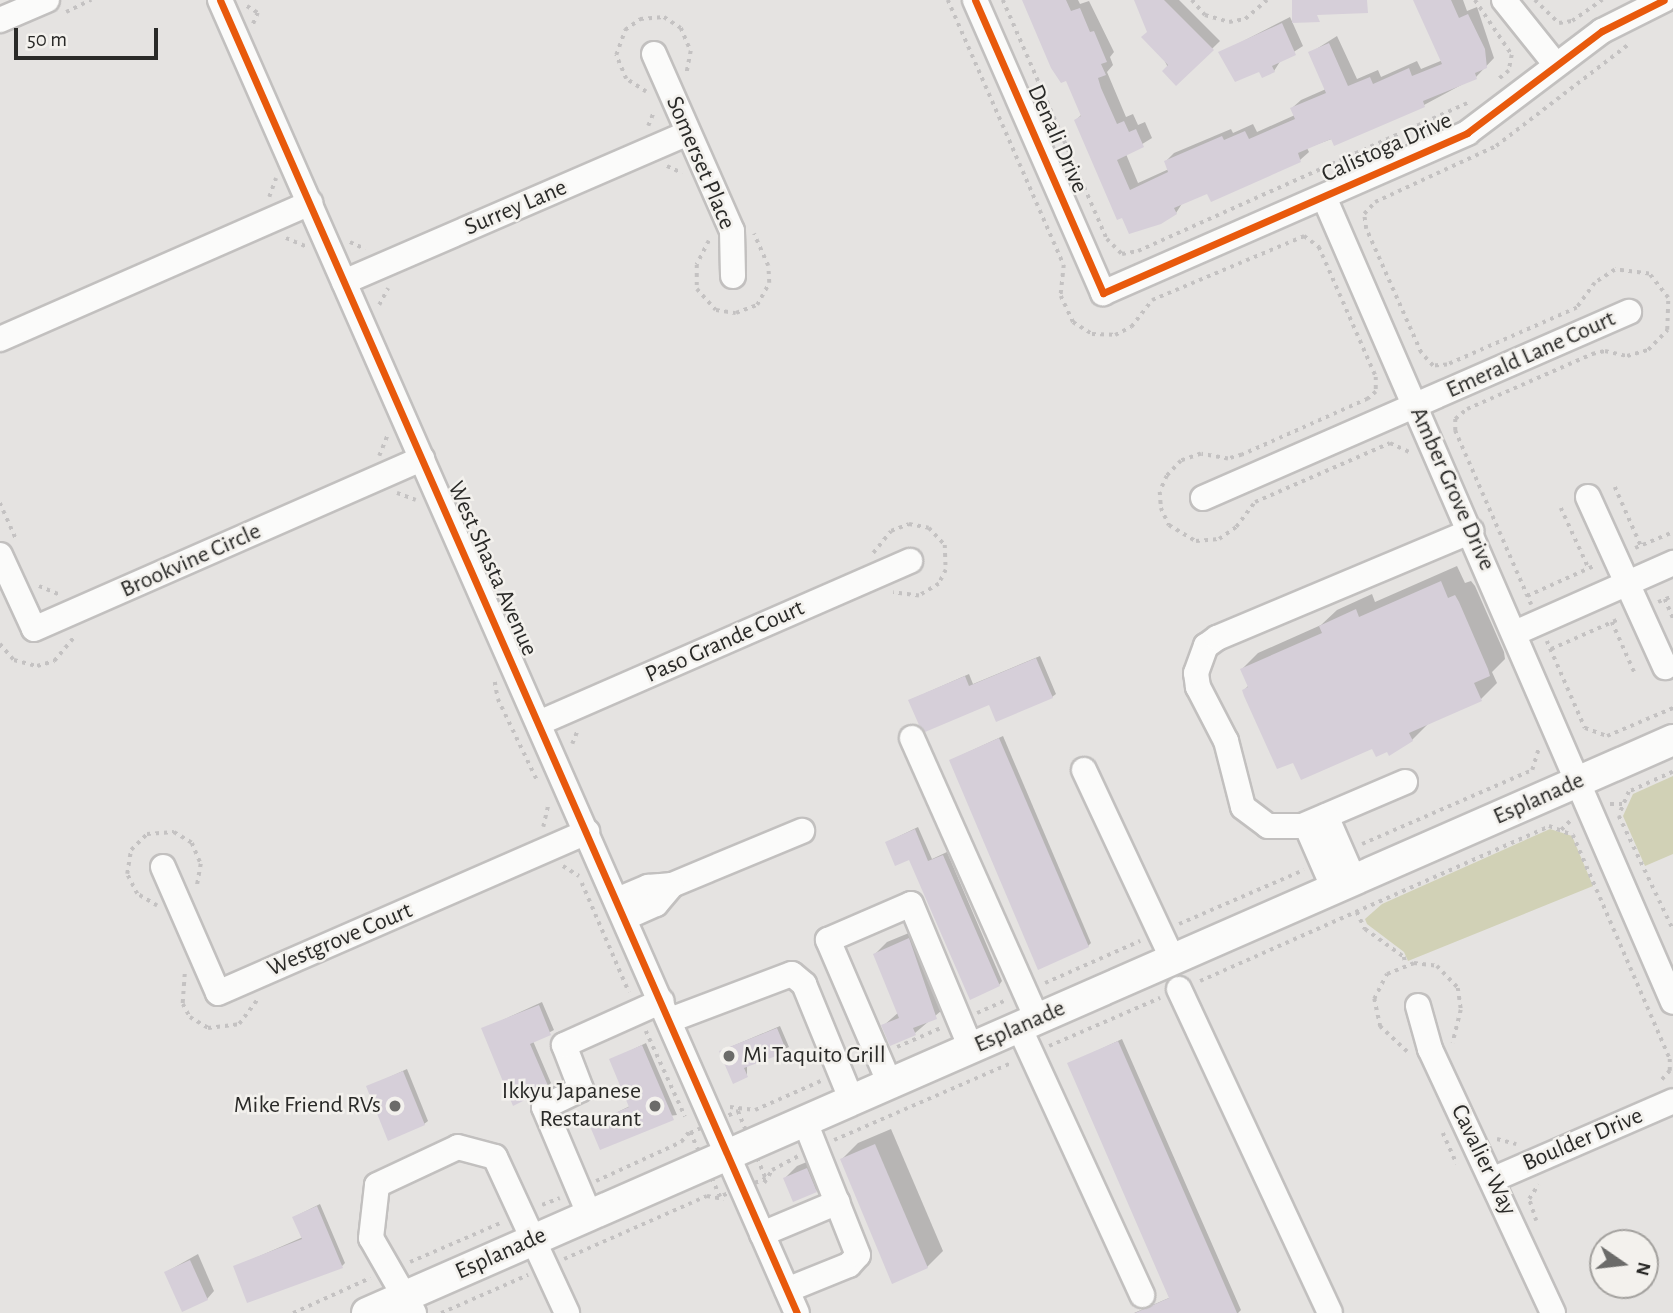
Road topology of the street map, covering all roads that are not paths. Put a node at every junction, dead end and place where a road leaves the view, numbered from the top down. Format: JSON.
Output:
{"nodes":[{"id":1,"x":47,"y":0,"type":"edge"},
{"id":2,"x":220,"y":0,"type":"edge"},
{"id":3,"x":975,"y":0,"type":"edge"},
{"id":4,"x":1504,"y":0,"type":"edge"},
{"id":5,"x":1664,"y":0,"type":"edge"},
{"id":6,"x":0,"y":20,"type":"edge"},
{"id":7,"x":654,"y":54,"type":"dead end"},
{"id":8,"x":1556,"y":65,"type":"junction"},
{"id":9,"x":688,"y":133,"type":"junction"},
{"id":10,"x":1324,"y":197,"type":"junction"},
{"id":11,"x":310,"y":203,"type":"junction"},
{"id":12,"x":733,"y":276,"type":"dead end"},
{"id":13,"x":344,"y":282,"type":"junction"},
{"id":14,"x":1103,"y":293,"type":"joint"},
{"id":15,"x":1629,"y":312,"type":"dead end"},
{"id":16,"x":0,"y":339,"type":"edge"},
{"id":17,"x":1416,"y":405,"type":"junction"},
{"id":18,"x":422,"y":459,"type":"junction"},
{"id":19,"x":1588,"y":497,"type":"dead end"},
{"id":20,"x":1203,"y":498,"type":"dead end"},
{"id":21,"x":1471,"y":531,"type":"junction"},
{"id":22,"x":10,"y":552,"type":"edge"},
{"id":23,"x":910,"y":561,"type":"dead end"},
{"id":24,"x":1673,"y":564,"type":"edge"},
{"id":25,"x":1627,"y":584,"type":"junction"},
{"id":26,"x":1516,"y":633,"type":"junction"},
{"id":27,"x":1665,"y":667,"type":"dead end"},
{"id":28,"x":539,"y":723,"type":"junction"},
{"id":29,"x":912,"y":738,"type":"dead end"},
{"id":30,"x":1673,"y":740,"type":"edge"},
{"id":31,"x":1084,"y":771,"type":"dead end"},
{"id":32,"x":1580,"y":781,"type":"junction"},
{"id":33,"x":1405,"y":782,"type":"dead end"},
{"id":34,"x":1316,"y":820,"type":"junction"},
{"id":35,"x":802,"y":831,"type":"dead end"},
{"id":36,"x":587,"y":832,"type":"junction"},
{"id":37,"x":163,"y":867,"type":"dead end"},
{"id":38,"x":1338,"y":871,"type":"junction"},
{"id":39,"x":621,"y":909,"type":"junction"},
{"id":40,"x":1173,"y":960,"type":"junction"},
{"id":41,"x":1666,"y":967,"type":"edge"},
{"id":42,"x":1180,"y":989,"type":"road end"},
{"id":43,"x":1673,"y":1002,"type":"edge"},
{"id":44,"x":1418,"y":1006,"type":"dead end"},
{"id":45,"x":666,"y":1011,"type":"junction"},
{"id":46,"x":1028,"y":1023,"type":"junction"},
{"id":47,"x":971,"y":1048,"type":"junction"},
{"id":48,"x":890,"y":1084,"type":"junction"},
{"id":49,"x":1666,"y":1092,"type":"edge"},
{"id":50,"x":852,"y":1101,"type":"junction"},
{"id":51,"x":810,"y":1135,"type":"junction"},
{"id":52,"x":728,"y":1155,"type":"junction"},
{"id":53,"x":1494,"y":1179,"type":"junction"},
{"id":54,"x":584,"y":1202,"type":"junction"},
{"id":55,"x":838,"y":1202,"type":"junction"},
{"id":56,"x":762,"y":1234,"type":"junction"},
{"id":57,"x":536,"y":1239,"type":"junction"},
{"id":58,"x":787,"y":1290,"type":"junction"},
{"id":59,"x":1142,"y":1295,"type":"dead end"},
{"id":60,"x":410,"y":1305,"type":"edge"},
{"id":61,"x":367,"y":1313,"type":"edge"},
{"id":62,"x":567,"y":1313,"type":"edge"},
{"id":63,"x":797,"y":1313,"type":"edge"},
{"id":64,"x":1329,"y":1313,"type":"edge"},
{"id":65,"x":1553,"y":1313,"type":"edge"}],
"edges":[{"from":1,"to":6,"type":"street"},
{"from":2,"to":11,"type":"street","name":"West Shasta Avenue"},
{"from":3,"to":14,"type":"street","name":"Denali Drive"},
{"from":4,"to":8,"type":"street"},
{"from":5,"to":8,"type":"street","name":"Calistoga Drive"},
{"from":7,"to":9,"type":"street","name":"Somerset Place"},
{"from":8,"to":10,"type":"street","name":"Calistoga Drive"},
{"from":9,"to":12,"type":"street","name":"Somerset Place"},
{"from":9,"to":13,"type":"street","name":"Surrey Lane"},
{"from":10,"to":14,"type":"street","name":"Calistoga Drive"},
{"from":10,"to":17,"type":"street","name":"Amber Grove Drive"},
{"from":11,"to":13,"type":"street","name":"West Shasta Avenue"},
{"from":11,"to":16,"type":"street"},
{"from":13,"to":18,"type":"street","name":"West Shasta Avenue"},
{"from":15,"to":17,"type":"street","name":"Emerald Lane Court"},
{"from":17,"to":20,"type":"street","name":"Emerald Lane Court"},
{"from":17,"to":21,"type":"street","name":"Amber Grove Drive"},
{"from":18,"to":22,"type":"street","name":"Brookvine Circle"},
{"from":18,"to":28,"type":"street","name":"West Shasta Avenue"},
{"from":19,"to":25,"type":"street"},
{"from":21,"to":26,"type":"street","name":"Amber Grove Drive"},
{"from":21,"to":34,"type":"street"},
{"from":23,"to":28,"type":"street","name":"Paso Grande Court"},
{"from":24,"to":25,"type":"street"},
{"from":25,"to":26,"type":"street"},
{"from":25,"to":27,"type":"street"},
{"from":26,"to":32,"type":"street","name":"Amber Grove Drive"},
{"from":28,"to":36,"type":"street","name":"West Shasta Avenue"},
{"from":29,"to":46,"type":"street"},
{"from":30,"to":32,"type":"main road","name":"Esplanade"},
{"from":31,"to":40,"type":"street"},
{"from":32,"to":38,"type":"main road","name":"Esplanade"},
{"from":32,"to":41,"type":"street","name":"Amber Grove Drive"},
{"from":33,"to":34,"type":"street"},
{"from":34,"to":38,"type":"street"},
{"from":35,"to":39,"type":"street"},
{"from":36,"to":37,"type":"street","name":"Westgrove Court"},
{"from":36,"to":39,"type":"street","name":"West Shasta Avenue"},
{"from":38,"to":40,"type":"main road","name":"Esplanade"},
{"from":39,"to":45,"type":"street","name":"West Shasta Avenue"},
{"from":40,"to":46,"type":"main road","name":"Esplanade"},
{"from":41,"to":43,"type":"street","name":"Amber Grove Drive"},
{"from":42,"to":64,"type":"street"},
{"from":44,"to":53,"type":"street","name":"Cavalier Way"},
{"from":45,"to":50,"type":"street"},
{"from":45,"to":52,"type":"street","name":"West Shasta Avenue"},
{"from":45,"to":54,"type":"street"},
{"from":46,"to":47,"type":"main road","name":"Esplanade"},
{"from":46,"to":59,"type":"street"},
{"from":47,"to":48,"type":"main road","name":"Esplanade"},
{"from":47,"to":48,"type":"street"},
{"from":48,"to":50,"type":"main road","name":"Esplanade"},
{"from":49,"to":53,"type":"street","name":"Boulder Drive"},
{"from":50,"to":51,"type":"main road","name":"Esplanade"},
{"from":51,"to":52,"type":"main road","name":"Esplanade"},
{"from":51,"to":55,"type":"street"},
{"from":52,"to":54,"type":"main road","name":"Esplanade"},
{"from":52,"to":56,"type":"street","name":"West Shasta Avenue"},
{"from":53,"to":65,"type":"street","name":"Cavalier Way"},
{"from":54,"to":57,"type":"main road","name":"Esplanade"},
{"from":55,"to":56,"type":"street"},
{"from":55,"to":58,"type":"street"},
{"from":56,"to":58,"type":"street","name":"West Shasta Avenue"},
{"from":57,"to":60,"type":"main road","name":"Esplanade"},
{"from":57,"to":60,"type":"street"},
{"from":57,"to":62,"type":"street"},
{"from":58,"to":63,"type":"street","name":"West Shasta Avenue"},
{"from":60,"to":61,"type":"main road","name":"Esplanade"}]}
